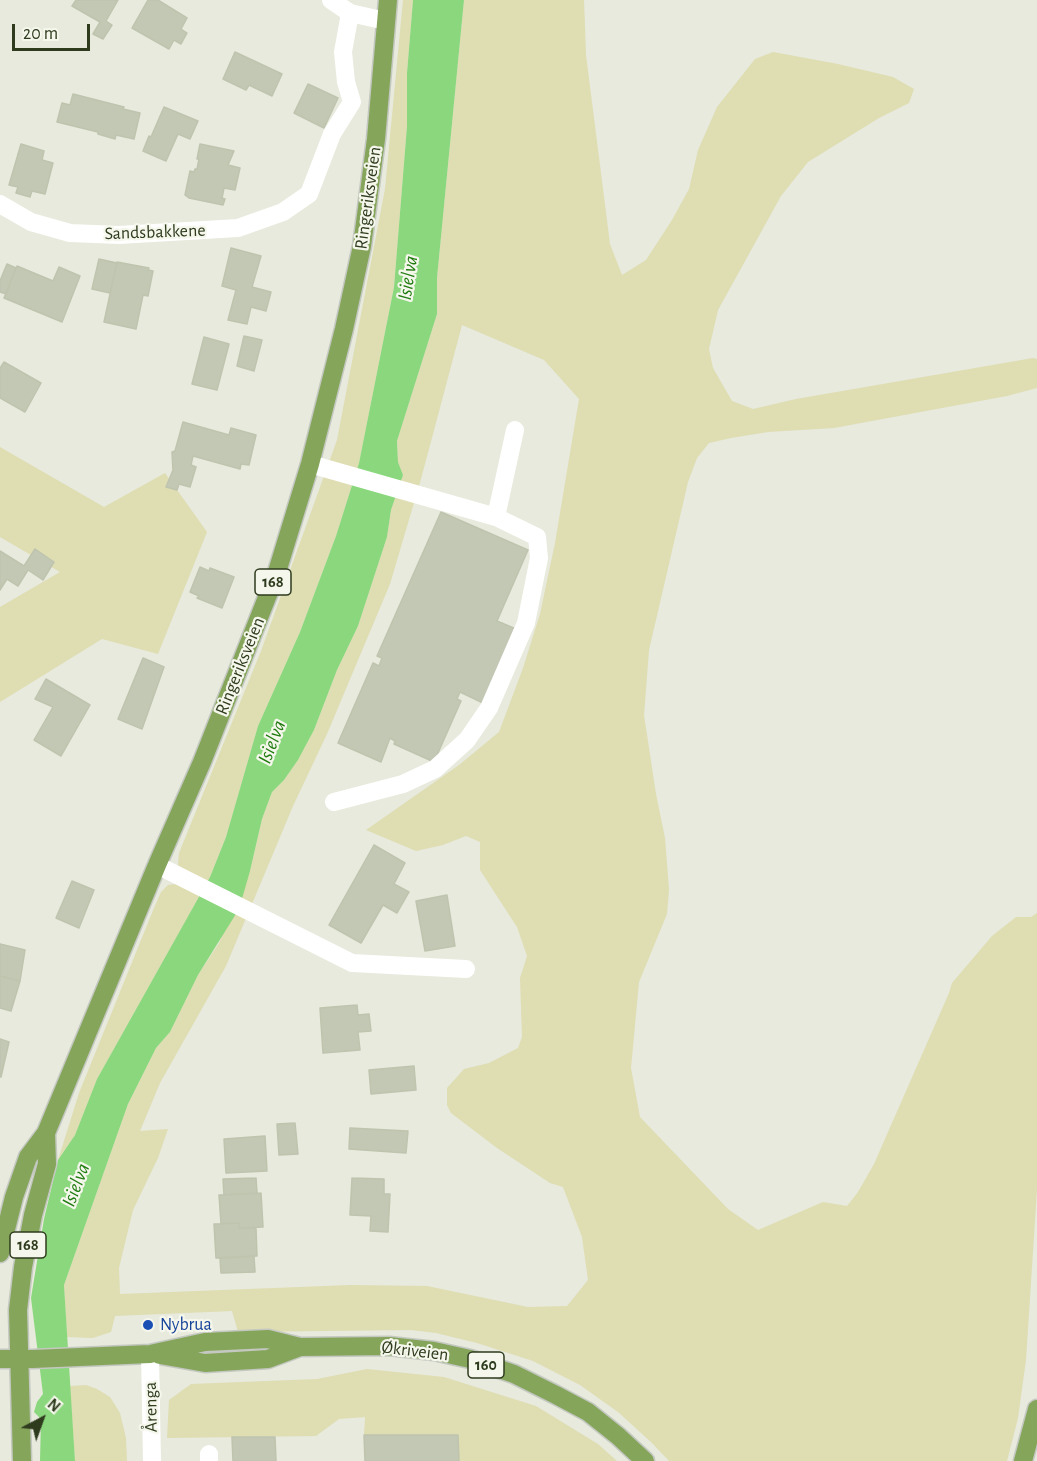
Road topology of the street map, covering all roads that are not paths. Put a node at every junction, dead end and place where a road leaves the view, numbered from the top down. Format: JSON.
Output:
{"nodes":[{"id":1,"x":331,"y":0,"type":"edge"},
{"id":2,"x":387,"y":0,"type":"edge"},
{"id":3,"x":350,"y":13,"type":"junction"},
{"id":4,"x":386,"y":21,"type":"junction"},
{"id":5,"x":0,"y":204,"type":"edge"},
{"id":6,"x":515,"y":430,"type":"dead end"},
{"id":7,"x":310,"y":464,"type":"junction"},
{"id":8,"x":496,"y":517,"type":"junction"},
{"id":9,"x":334,"y":802,"type":"dead end"},
{"id":10,"x":157,"y":865,"type":"junction"},
{"id":11,"x":466,"y":969,"type":"dead end"},
{"id":12,"x":46,"y":1132,"type":"junction"},
{"id":13,"x":0,"y":1253,"type":"edge"},
{"id":14,"x":150,"y":1354,"type":"junction"},
{"id":15,"x":0,"y":1359,"type":"edge"},
{"id":16,"x":26,"y":1359,"type":"junction"},
{"id":17,"x":1037,"y":1409,"type":"edge"},
{"id":18,"x":22,"y":1461,"type":"edge"},
{"id":19,"x":152,"y":1461,"type":"edge"},
{"id":20,"x":645,"y":1461,"type":"edge"},
{"id":21,"x":1023,"y":1461,"type":"edge"}],
"edges":[{"from":1,"to":3,"type":"street"},
{"from":2,"to":4,"type":"main road","name":"Ringeriksveien","number":"168"},
{"from":3,"to":4,"type":"street"},
{"from":3,"to":5,"type":"street","name":"Sandsbakkene"},
{"from":4,"to":7,"type":"main road","name":"Ringeriksveien","number":"168"},
{"from":6,"to":8,"type":"street"},
{"from":7,"to":8,"type":"street"},
{"from":7,"to":10,"type":"main road","name":"Ringeriksveien","number":"168"},
{"from":8,"to":9,"type":"street"},
{"from":10,"to":11,"type":"street"},
{"from":10,"to":12,"type":"main road","name":"Ringeriksveien","number":"168"},
{"from":12,"to":13,"type":"main road","name":"Ringeriksveien","number":"168"},
{"from":12,"to":16,"type":"main road","name":"Ringeriksveien","number":"168"},
{"from":14,"to":16,"type":"main road","name":"Økriveien","number":"160"},
{"from":14,"to":19,"type":"street","name":"Årenga"},
{"from":14,"to":20,"type":"main road","name":"Økriveien","number":"160"},
{"from":15,"to":16,"type":"main road","number":"160"},
{"from":16,"to":18,"type":"main road","name":"Ringeriksveien","number":"168"},
{"from":17,"to":21,"type":"main road"}]}
